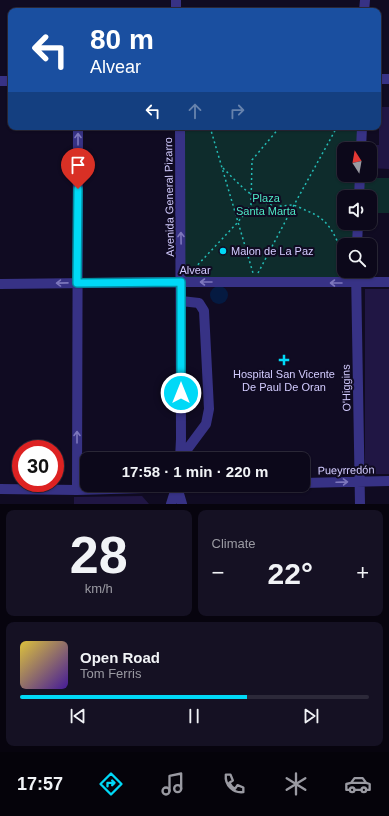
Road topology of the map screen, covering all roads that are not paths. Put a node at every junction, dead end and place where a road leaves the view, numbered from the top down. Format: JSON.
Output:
{"nodes":[{"id":1,"x":78,"y":130,"type":"edge"},
{"id":2,"x":180,"y":130,"type":"edge"},
{"id":3,"x":362,"y":130,"type":"edge"},
{"id":4,"x":361,"y":142,"type":"edge"},
{"id":5,"x":356,"y":278,"type":"edge"},
{"id":6,"x":181,"y":282,"type":"junction"},
{"id":7,"x":389,"y":282,"type":"edge"},
{"id":8,"x":77,"y":283,"type":"junction"},
{"id":9,"x":356,"y":283,"type":"junction"},
{"id":10,"x":0,"y":284,"type":"edge"},
{"id":11,"x":181,"y":301,"type":"junction"},
{"id":12,"x":180,"y":452,"type":"edge"},
{"id":13,"x":185,"y":452,"type":"edge"},
{"id":14,"x":360,"y":481,"type":"junction"},
{"id":15,"x":389,"y":481,"type":"edge"},
{"id":16,"x":310,"y":483,"type":"edge"},
{"id":17,"x":0,"y":489,"type":"edge"},
{"id":18,"x":77,"y":490,"type":"junction"},
{"id":19,"x":80,"y":490,"type":"edge"},
{"id":20,"x":175,"y":492,"type":"edge"},
{"id":21,"x":179,"y":492,"type":"edge"},
{"id":22,"x":172,"y":504,"type":"edge"},
{"id":23,"x":182,"y":504,"type":"edge"},
{"id":24,"x":360,"y":504,"type":"edge"}],
"edges":[{"from":8,"to":1,"type":"street","one_way":true},
{"from":6,"to":2,"type":"street","name":"Avenida General Pizarro","one_way":true},
{"from":3,"to":4,"type":"street"},
{"from":5,"to":9,"type":"street","name":"O'Higgins"},
{"from":6,"to":8,"type":"street","name":"Alvear"},
{"from":9,"to":6,"type":"street","name":"Alvear","one_way":true},
{"from":6,"to":11,"type":"street","name":"Avenida General Pizarro"},
{"from":7,"to":9,"type":"street","name":"Alvear"},
{"from":8,"to":10,"type":"street","name":"Alvear","one_way":true},
{"from":18,"to":8,"type":"street","one_way":true},
{"from":9,"to":14,"type":"street","name":"O'Higgins"},
{"from":11,"to":12,"type":"street","name":"Avenida General Pizarro"},
{"from":11,"to":13,"type":"street"},
{"from":14,"to":15,"type":"street","name":"Pueyrredón"},
{"from":16,"to":14,"type":"street","name":"Pueyrredón","one_way":true},
{"from":14,"to":24,"type":"street","name":"O'Higgins"},
{"from":17,"to":18,"type":"street"},
{"from":18,"to":19,"type":"street"},
{"from":20,"to":22,"type":"street"},
{"from":21,"to":23,"type":"street"}]}
